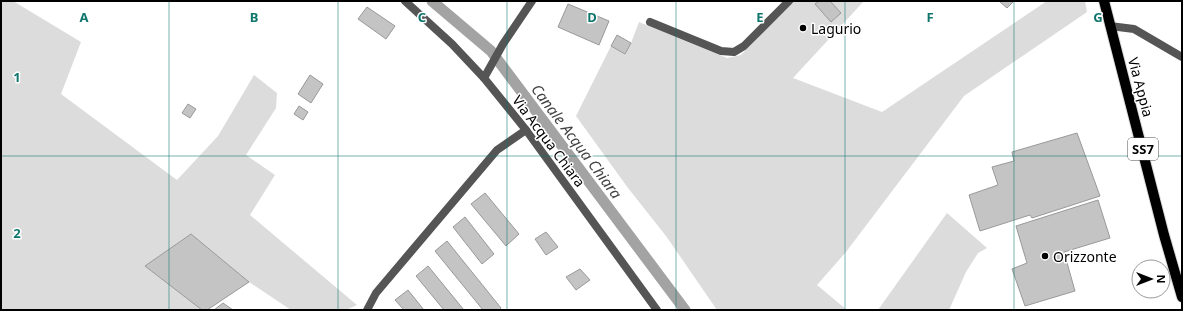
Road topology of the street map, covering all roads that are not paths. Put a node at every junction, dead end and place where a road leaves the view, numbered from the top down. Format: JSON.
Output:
{"nodes":[{"id":1,"x":405,"y":1,"type":"edge"},
{"id":2,"x":532,"y":1,"type":"edge"},
{"id":3,"x":789,"y":1,"type":"edge"},
{"id":4,"x":1105,"y":2,"type":"edge"},
{"id":5,"x":650,"y":22,"type":"dead end"},
{"id":6,"x":1110,"y":26,"type":"junction"},
{"id":7,"x":1182,"y":57,"type":"edge"},
{"id":8,"x":484,"y":78,"type":"junction"},
{"id":9,"x":526,"y":130,"type":"junction"},
{"id":10,"x":1182,"y":297,"type":"edge"},
{"id":11,"x":367,"y":310,"type":"edge"},
{"id":12,"x":656,"y":310,"type":"edge"}],
"edges":[{"from":1,"to":8,"type":"street","name":"Via Acqua Chiara"},
{"from":2,"to":8,"type":"street"},
{"from":3,"to":5,"type":"street"},
{"from":4,"to":6,"type":"main road","name":"Via Appia","number":"SS7"},
{"from":6,"to":7,"type":"street"},
{"from":6,"to":10,"type":"main road","name":"Via Appia","number":"SS7"},
{"from":8,"to":9,"type":"street","name":"Via Acqua Chiara"},
{"from":9,"to":11,"type":"street"},
{"from":9,"to":12,"type":"street","name":"Via Acqua Chiara"}]}
